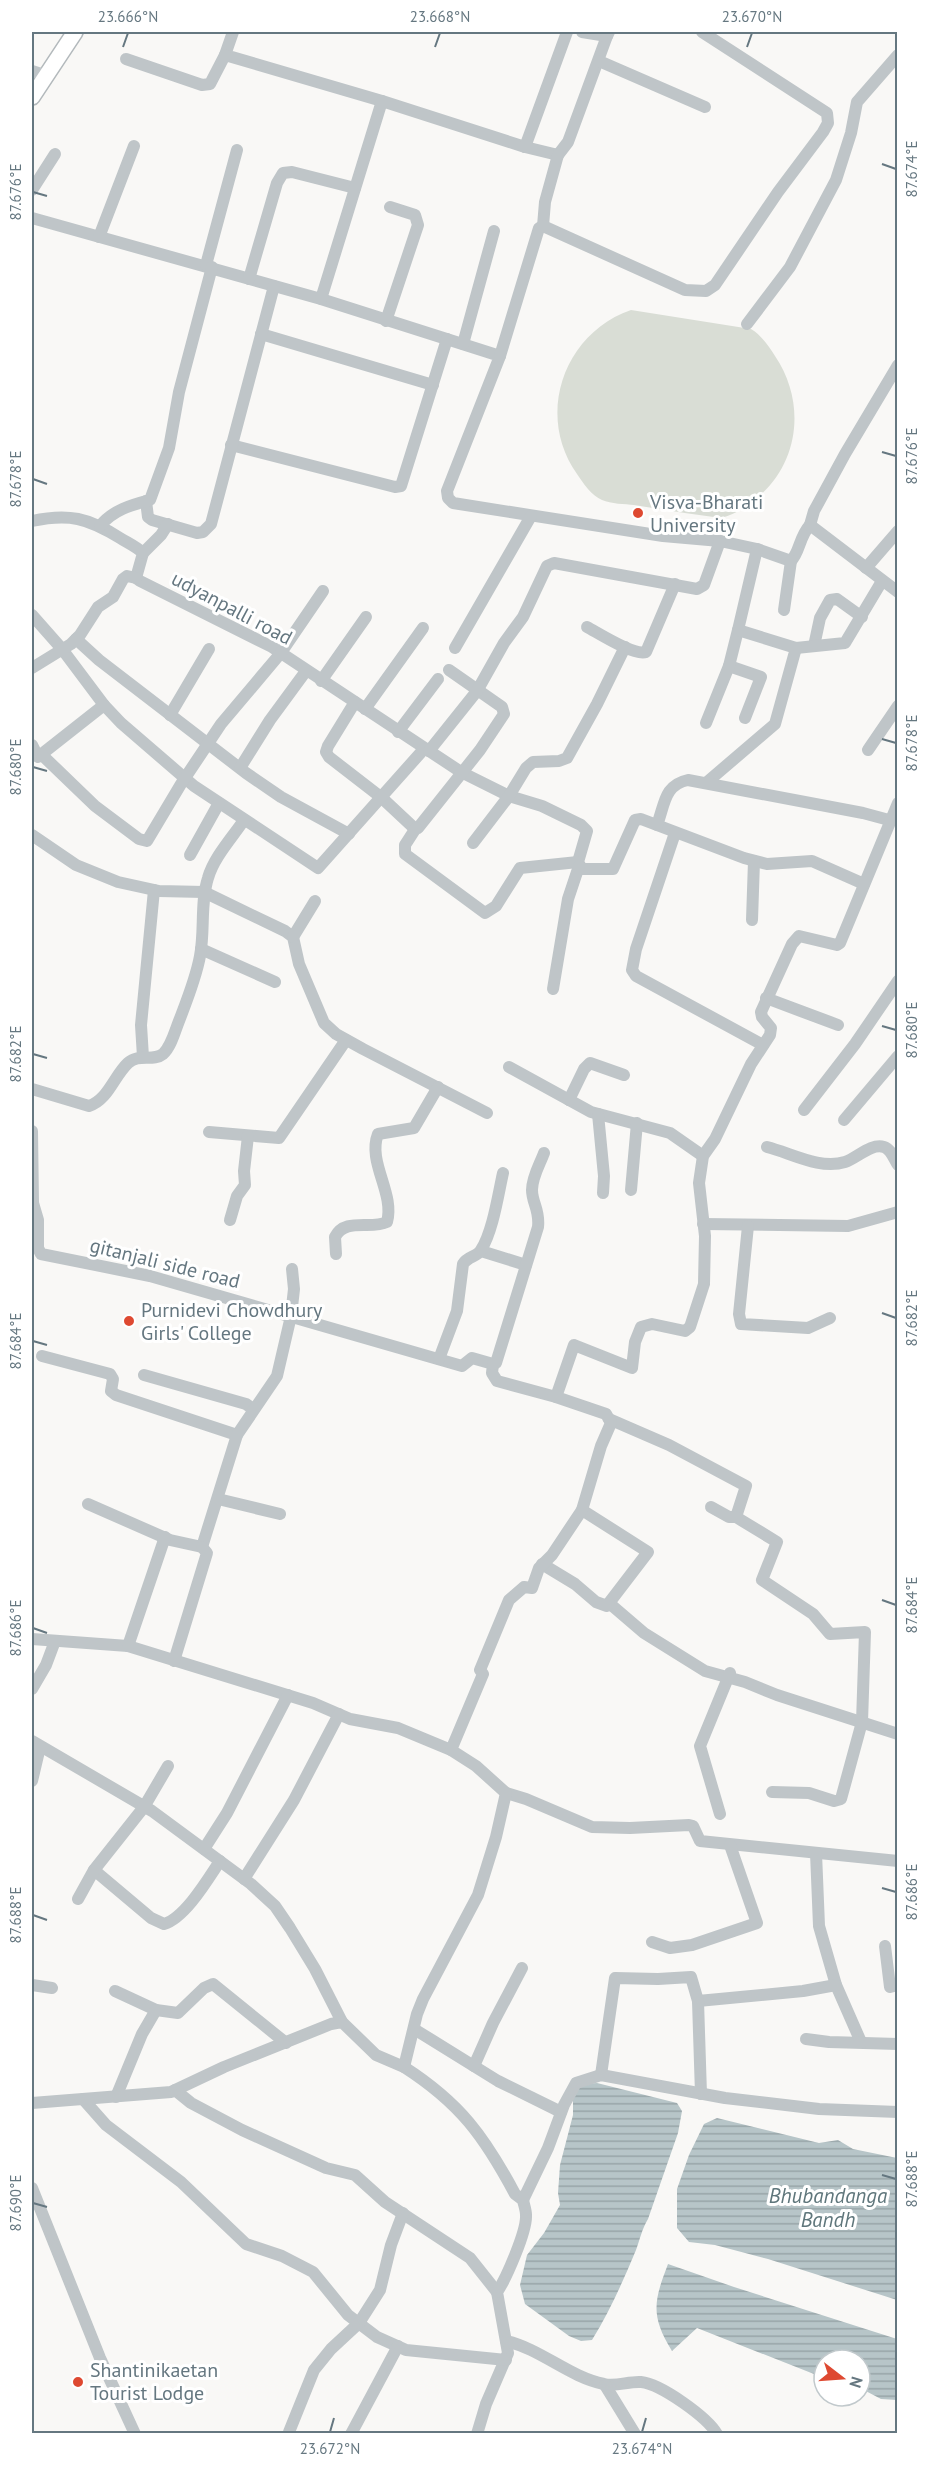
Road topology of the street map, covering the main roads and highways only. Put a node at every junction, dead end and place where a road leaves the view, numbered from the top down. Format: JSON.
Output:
{"nodes":[{"id":1,"x":70,"y":33,"type":"edge"},
{"id":2,"x":38,"y":73,"type":"edge"},
{"id":3,"x":32,"y":97,"type":"edge"}],
"edges":[{"from":1,"to":2,"type":"main road"},
{"from":2,"to":3,"type":"main road"}]}
